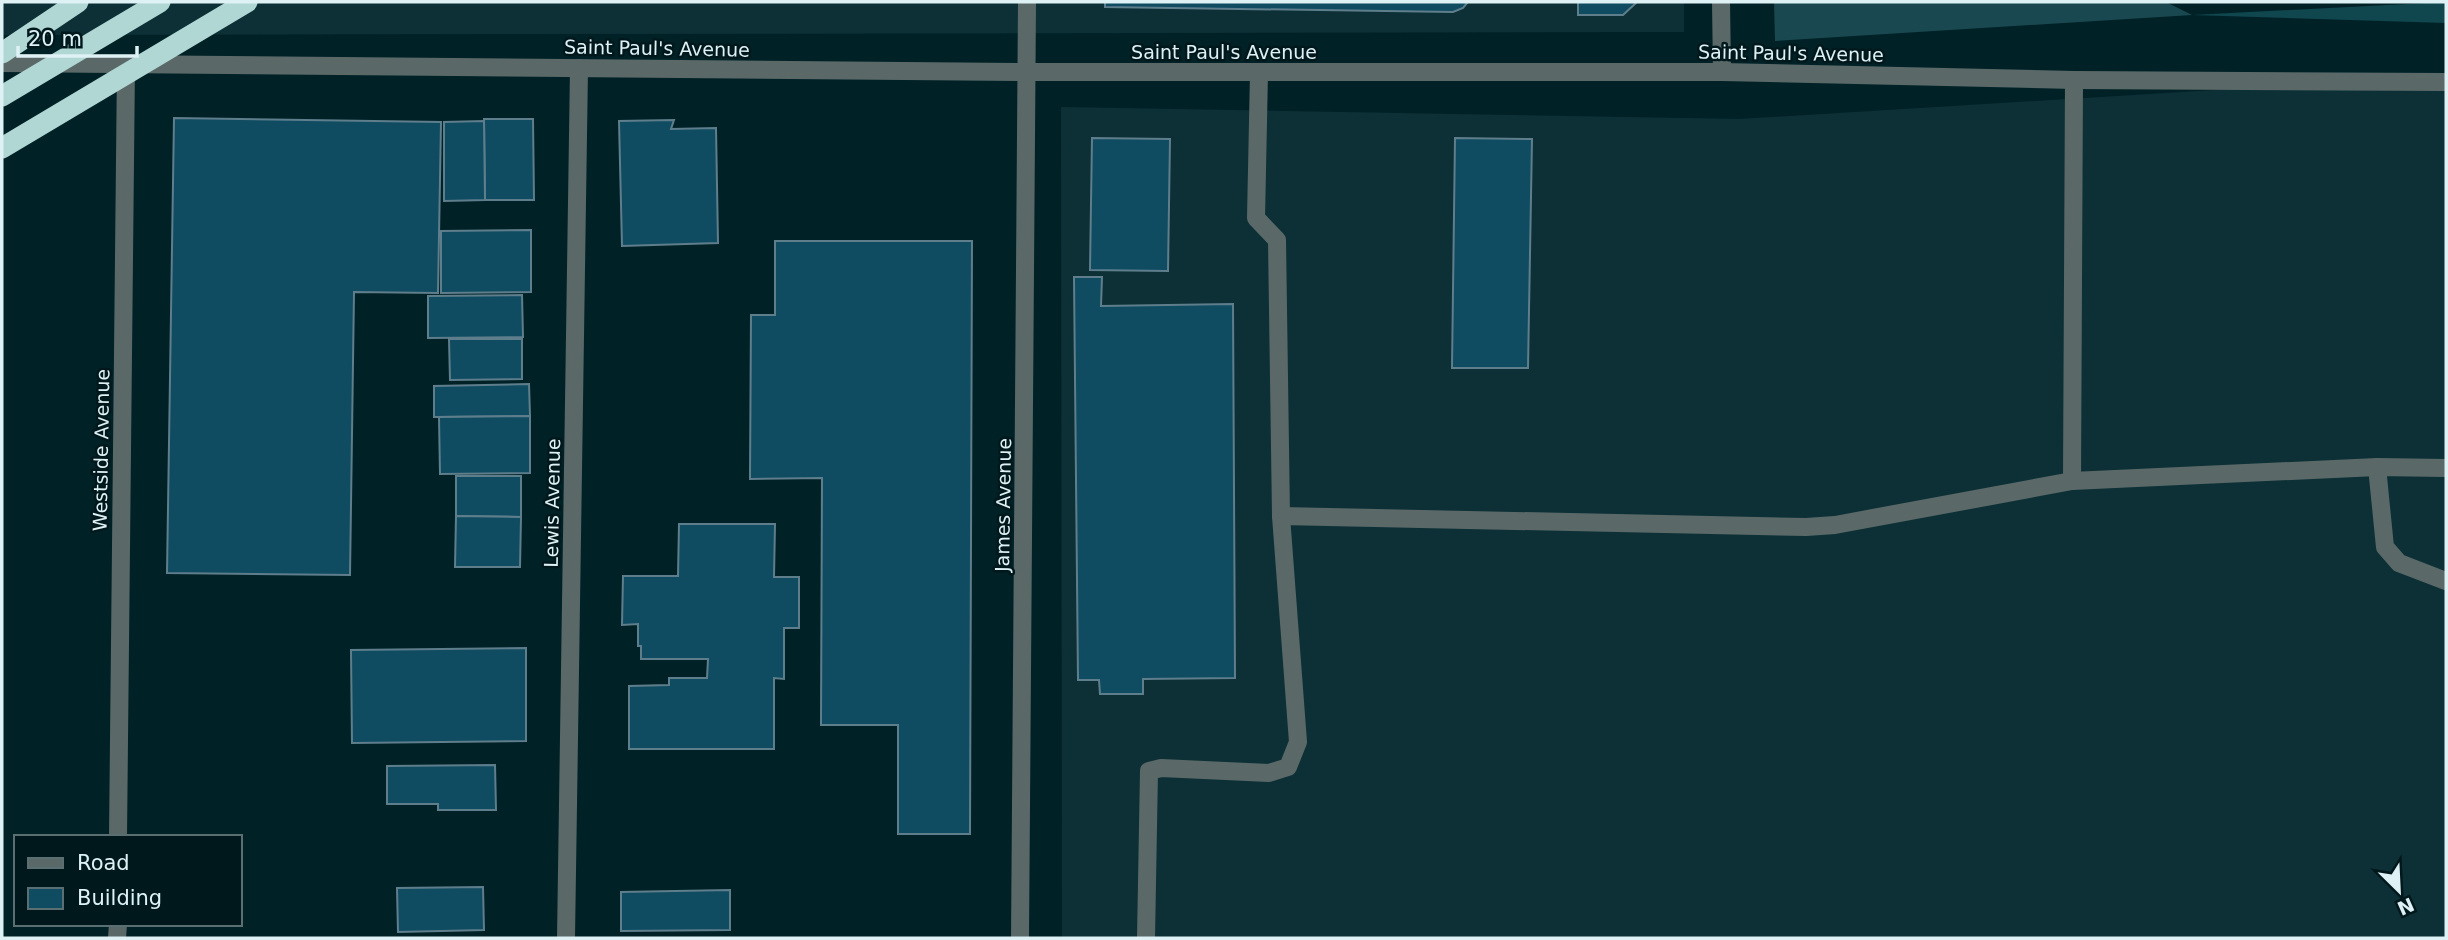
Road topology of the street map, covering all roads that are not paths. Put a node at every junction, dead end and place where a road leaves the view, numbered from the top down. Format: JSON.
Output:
{"nodes":[{"id":1,"x":78,"y":2,"type":"edge"},
{"id":2,"x":160,"y":2,"type":"edge"},
{"id":3,"x":247,"y":2,"type":"edge"},
{"id":4,"x":1027,"y":2,"type":"edge"},
{"id":5,"x":1721,"y":2,"type":"edge"},
{"id":6,"x":2,"y":53,"type":"edge"},
{"id":7,"x":2,"y":63,"type":"edge"},
{"id":8,"x":126,"y":64,"type":"junction"},
{"id":9,"x":579,"y":68,"type":"junction"},
{"id":10,"x":1028,"y":72,"type":"junction"},
{"id":11,"x":1722,"y":72,"type":"junction"},
{"id":12,"x":1259,"y":73,"type":"junction"},
{"id":13,"x":2074,"y":80,"type":"junction"},
{"id":14,"x":2446,"y":82,"type":"edge"},
{"id":15,"x":2,"y":96,"type":"edge"},
{"id":16,"x":2,"y":148,"type":"edge"},
{"id":17,"x":2377,"y":467,"type":"junction"},
{"id":18,"x":2446,"y":468,"type":"edge"},
{"id":19,"x":2071,"y":481,"type":"junction"},
{"id":20,"x":1281,"y":516,"type":"junction"},
{"id":21,"x":2446,"y":581,"type":"edge"},
{"id":22,"x":118,"y":835,"type":"edge"},
{"id":23,"x":566,"y":938,"type":"edge"},
{"id":24,"x":1020,"y":938,"type":"edge"},
{"id":25,"x":1146,"y":938,"type":"edge"}],
"edges":[{"from":1,"to":6,"type":"highway"},
{"from":2,"to":15,"type":"highway","bridge":true},
{"from":3,"to":16,"type":"highway","bridge":true},
{"from":4,"to":10,"type":"street","name":"James Avenue"},
{"from":5,"to":11,"type":"street"},
{"from":7,"to":8,"type":"street","name":"Saint Paul's Avenue"},
{"from":8,"to":9,"type":"street","name":"Saint Paul's Avenue"},
{"from":8,"to":22,"type":"street","name":"Westside Avenue"},
{"from":9,"to":10,"type":"street","name":"Saint Paul's Avenue"},
{"from":9,"to":23,"type":"street","name":"Lewis Avenue"},
{"from":10,"to":12,"type":"street","name":"Saint Paul's Avenue"},
{"from":10,"to":24,"type":"street","name":"James Avenue"},
{"from":11,"to":12,"type":"street","name":"Saint Paul's Avenue"},
{"from":11,"to":13,"type":"street","name":"Saint Paul's Avenue"},
{"from":12,"to":20,"type":"street"},
{"from":13,"to":14,"type":"street","name":"Saint Paul's Avenue"},
{"from":13,"to":19,"type":"street"},
{"from":17,"to":18,"type":"street"},
{"from":17,"to":19,"type":"street"},
{"from":17,"to":21,"type":"street"},
{"from":19,"to":20,"type":"street"},
{"from":20,"to":25,"type":"street"}]}
